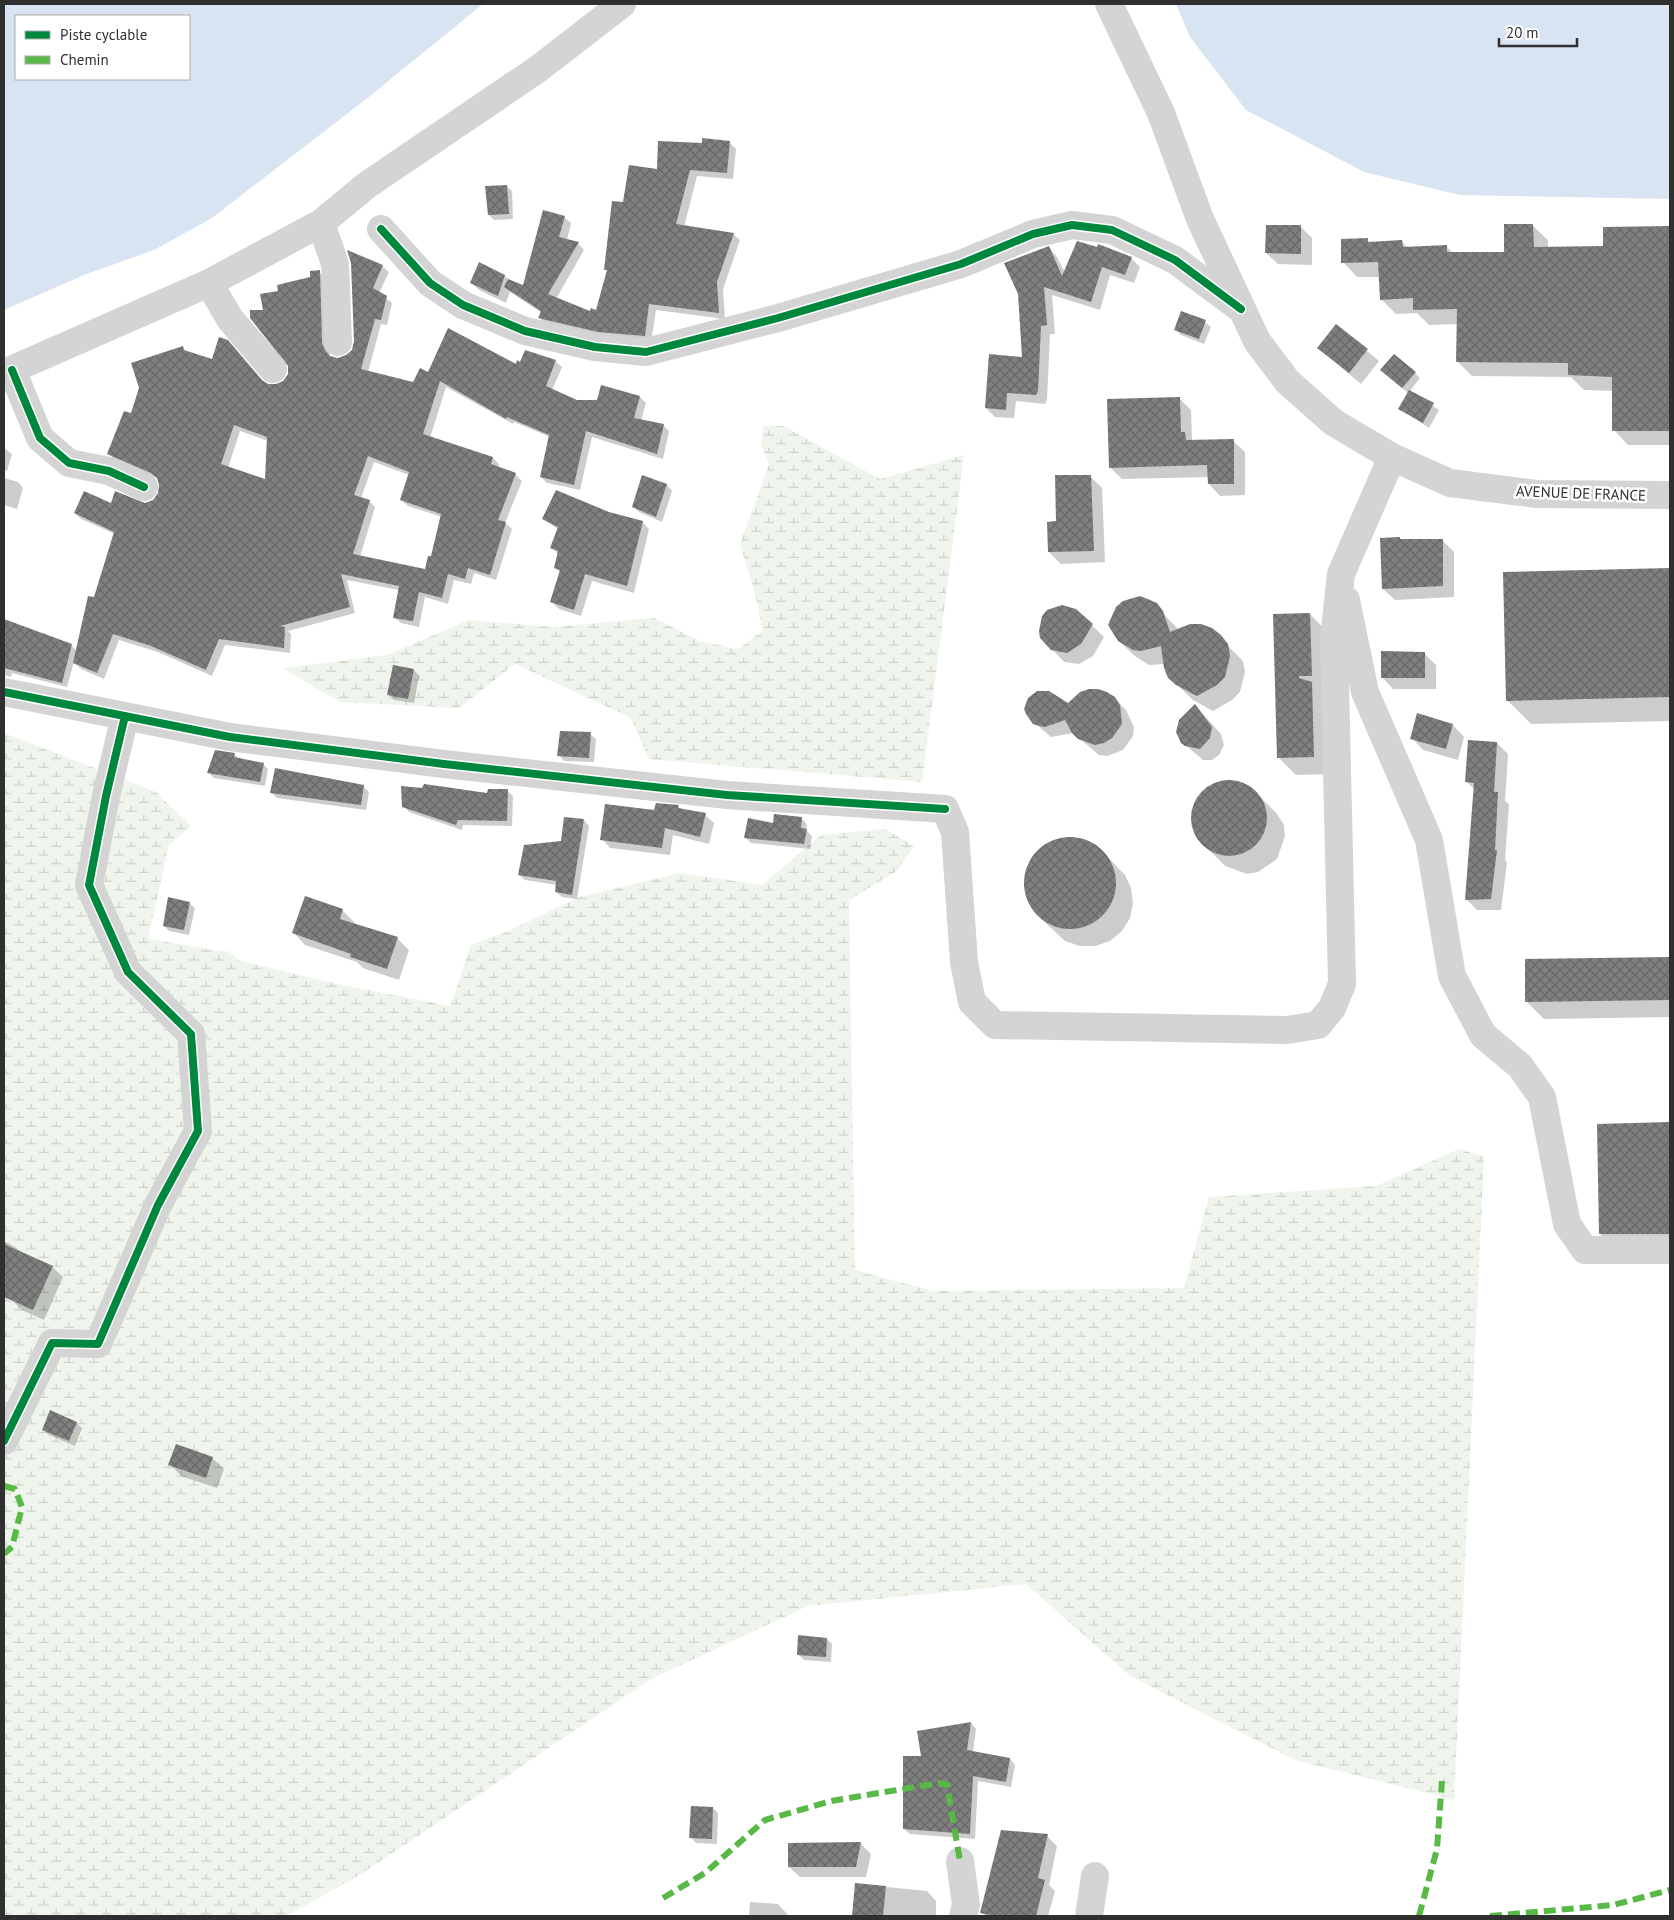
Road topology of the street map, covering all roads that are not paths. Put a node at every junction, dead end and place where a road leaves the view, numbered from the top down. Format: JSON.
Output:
{"nodes":[{"id":1,"x":622,"y":4,"type":"edge"},
{"id":2,"x":1109,"y":4,"type":"edge"},
{"id":3,"x":321,"y":223,"type":"junction"},
{"id":4,"x":381,"y":229,"type":"dead end"},
{"id":5,"x":209,"y":282,"type":"junction"},
{"id":6,"x":1241,"y":310,"type":"junction"},
{"id":7,"x":338,"y":342,"type":"dead end"},
{"id":8,"x":273,"y":370,"type":"dead end"},
{"id":9,"x":8,"y":371,"type":"edge"},
{"id":10,"x":1392,"y":457,"type":"junction"},
{"id":11,"x":144,"y":487,"type":"dead end"},
{"id":12,"x":1670,"y":495,"type":"edge"},
{"id":13,"x":1341,"y":574,"type":"junction"},
{"id":14,"x":4,"y":692,"type":"edge"},
{"id":15,"x":125,"y":716,"type":"junction"},
{"id":16,"x":1670,"y":1250,"type":"edge"},
{"id":17,"x":4,"y":1441,"type":"edge"},
{"id":18,"x":960,"y":1861,"type":"dead end"},
{"id":19,"x":1095,"y":1876,"type":"dead end"},
{"id":20,"x":963,"y":1916,"type":"edge"},
{"id":21,"x":1089,"y":1916,"type":"edge"}],
"edges":[{"from":1,"to":3,"type":"street"},
{"from":2,"to":6,"type":"street","name":"AVENUE DE FRANCE"},
{"from":3,"to":5,"type":"street"},
{"from":3,"to":7,"type":"street"},
{"from":4,"to":6,"type":"street"},
{"from":5,"to":8,"type":"street"},
{"from":5,"to":9,"type":"street"},
{"from":6,"to":10,"type":"street","name":"AVENUE DE FRANCE"},
{"from":9,"to":11,"type":"street"},
{"from":10,"to":12,"type":"street","name":"AVENUE DE FRANCE"},
{"from":10,"to":13,"type":"street"},
{"from":13,"to":15,"type":"street"},
{"from":13,"to":16,"type":"street"},
{"from":14,"to":15,"type":"street"},
{"from":15,"to":17,"type":"street"},
{"from":18,"to":20,"type":"street"},
{"from":19,"to":21,"type":"street"}]}
